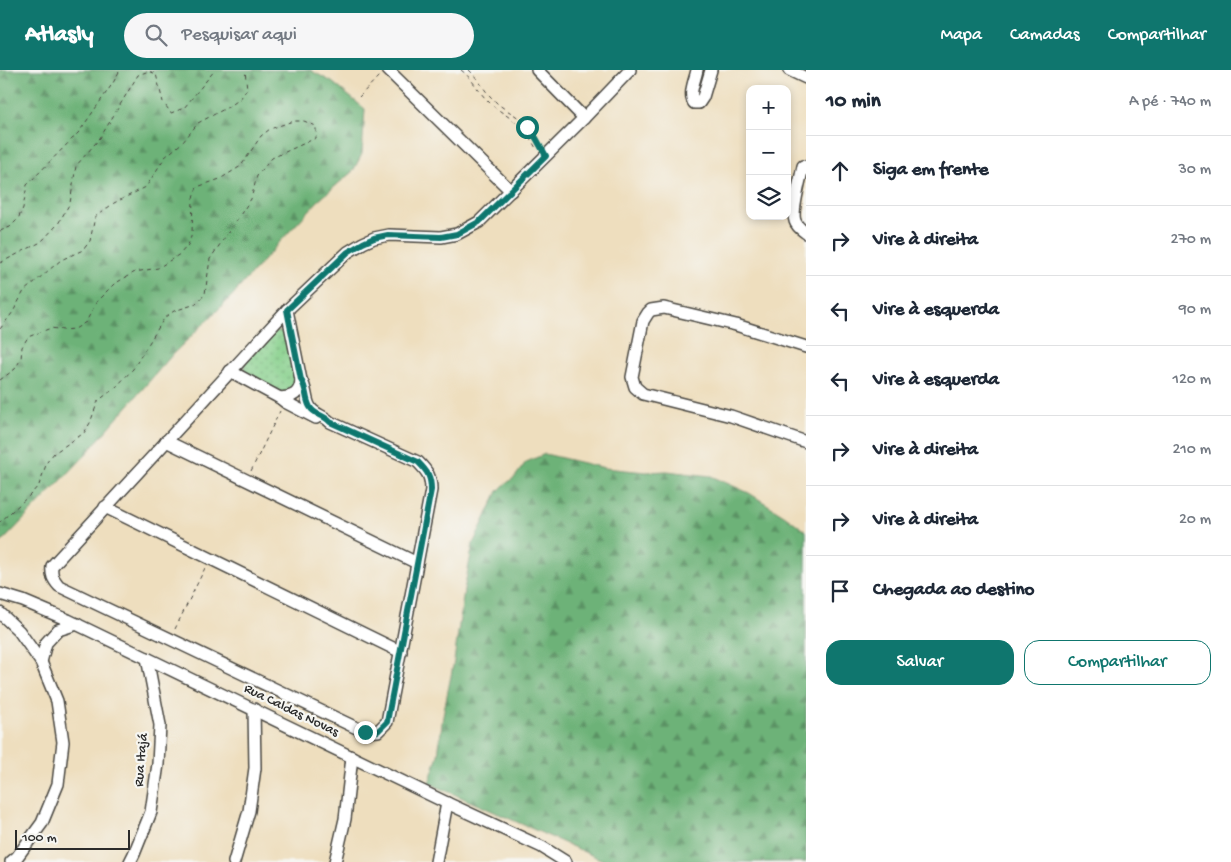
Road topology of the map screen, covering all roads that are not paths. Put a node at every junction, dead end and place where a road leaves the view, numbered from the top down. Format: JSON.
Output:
{"nodes":[{"id":1,"x":537,"y":70,"type":"edge"},
{"id":2,"x":630,"y":70,"type":"edge"},
{"id":3,"x":697,"y":70,"type":"edge"},
{"id":4,"x":711,"y":70,"type":"edge"},
{"id":5,"x":789,"y":70,"type":"edge"},
{"id":6,"x":383,"y":73,"type":"edge"},
{"id":7,"x":806,"y":78,"type":"edge"},
{"id":8,"x":584,"y":118,"type":"junction"},
{"id":9,"x":803,"y":166,"type":"dead end"},
{"id":10,"x":511,"y":191,"type":"junction"},
{"id":11,"x":806,"y":233,"type":"edge"},
{"id":12,"x":287,"y":310,"type":"junction"},
{"id":13,"x":806,"y":347,"type":"edge"},
{"id":14,"x":230,"y":371,"type":"junction"},
{"id":15,"x":301,"y":380,"type":"junction"},
{"id":16,"x":283,"y":400,"type":"junction"},
{"id":17,"x":330,"y":422,"type":"junction"},
{"id":18,"x":166,"y":441,"type":"junction"},
{"id":19,"x":806,"y":442,"type":"edge"},
{"id":20,"x":105,"y":507,"type":"junction"},
{"id":21,"x":417,"y":563,"type":"junction"},
{"id":22,"x":0,"y":594,"type":"edge"},
{"id":23,"x":0,"y":613,"type":"edge"},
{"id":24,"x":77,"y":624,"type":"junction"},
{"id":25,"x":401,"y":652,"type":"junction"},
{"id":26,"x":147,"y":658,"type":"junction"},
{"id":27,"x":41,"y":662,"type":"junction"},
{"id":28,"x":254,"y":709,"type":"junction"},
{"id":29,"x":352,"y":757,"type":"junction"},
{"id":30,"x":447,"y":803,"type":"junction"},
{"id":31,"x":15,"y":860,"type":"edge"},
{"id":32,"x":130,"y":862,"type":"edge"},
{"id":33,"x":234,"y":862,"type":"edge"},
{"id":34,"x":335,"y":862,"type":"edge"},
{"id":35,"x":436,"y":862,"type":"edge"},
{"id":36,"x":566,"y":862,"type":"edge"}],
"edges":[{"from":1,"to":8,"type":"street"},
{"from":2,"to":8,"type":"street"},
{"from":3,"to":4,"type":"street"},
{"from":5,"to":7,"type":"street"},
{"from":6,"to":10,"type":"street"},
{"from":8,"to":10,"type":"street"},
{"from":9,"to":11,"type":"street"},
{"from":10,"to":12,"type":"street"},
{"from":12,"to":14,"type":"street"},
{"from":12,"to":15,"type":"street"},
{"from":13,"to":19,"type":"street"},
{"from":14,"to":16,"type":"street"},
{"from":14,"to":18,"type":"street"},
{"from":15,"to":16,"type":"street"},
{"from":15,"to":17,"type":"street"},
{"from":16,"to":17,"type":"street"},
{"from":17,"to":21,"type":"street"},
{"from":18,"to":20,"type":"street"},
{"from":18,"to":21,"type":"street"},
{"from":20,"to":25,"type":"street"},
{"from":20,"to":25,"type":"street"},
{"from":21,"to":25,"type":"street"},
{"from":22,"to":24,"type":"street","name":"Rua Caldas Novas"},
{"from":23,"to":27,"type":"street"},
{"from":24,"to":26,"type":"street","name":"Rua Caldas Novas"},
{"from":24,"to":27,"type":"street"},
{"from":26,"to":28,"type":"street","name":"Rua Caldas Novas"},
{"from":26,"to":32,"type":"street","name":"Rua Itajá"},
{"from":27,"to":31,"type":"street"},
{"from":28,"to":29,"type":"street","name":"Rua Caldas Novas"},
{"from":28,"to":33,"type":"street"},
{"from":29,"to":30,"type":"street","name":"Rua Caldas Novas"},
{"from":29,"to":34,"type":"street"},
{"from":30,"to":35,"type":"street"},
{"from":30,"to":36,"type":"street","name":"Rua Caldas Novas"}]}
